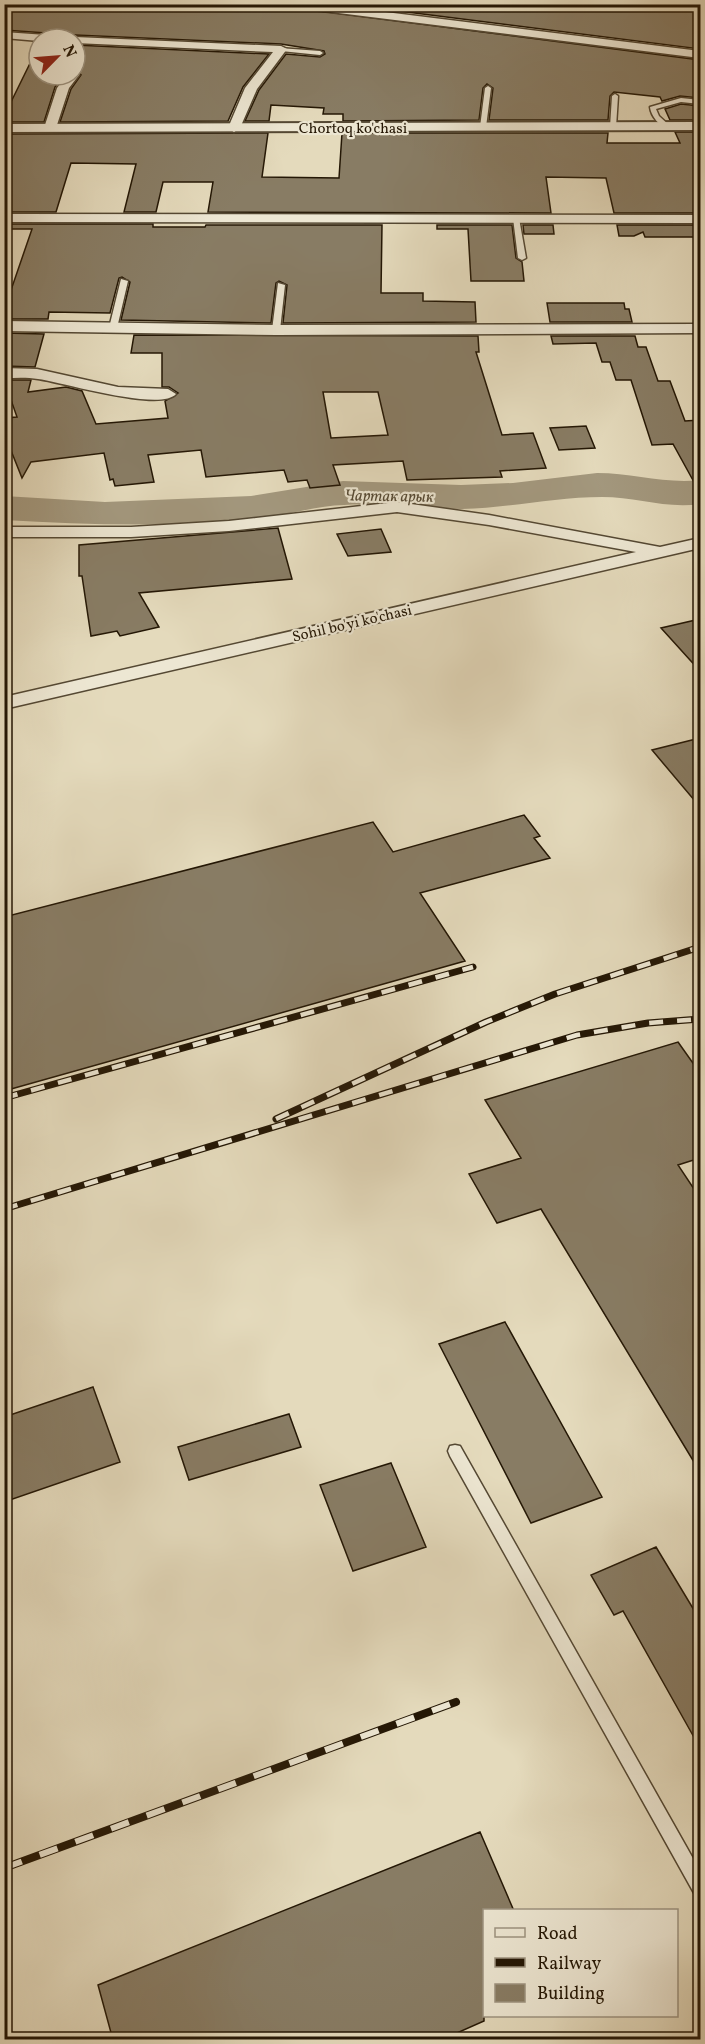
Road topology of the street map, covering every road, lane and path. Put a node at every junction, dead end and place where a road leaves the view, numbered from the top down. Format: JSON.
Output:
{"nodes":[{"id":1,"x":290,"y":4,"type":"edge"},
{"id":2,"x":4,"y":35,"type":"edge"},
{"id":3,"x":27,"y":37,"type":"edge"},
{"id":4,"x":87,"y":40,"type":"edge"},
{"id":5,"x":99,"y":41,"type":"junction"},
{"id":6,"x":281,"y":50,"type":"junction"},
{"id":7,"x":320,"y":53,"type":"dead end"},
{"id":8,"x":700,"y":55,"type":"edge"},
{"id":9,"x":87,"y":57,"type":"edge"},
{"id":10,"x":64,"y":87,"type":"edge"},
{"id":11,"x":488,"y":88,"type":"dead end"},
{"id":12,"x":615,"y":96,"type":"dead end"},
{"id":13,"x":700,"y":102,"type":"edge"},
{"id":14,"x":668,"y":126,"type":"junction"},
{"id":15,"x":700,"y":126,"type":"edge"},
{"id":16,"x":483,"y":127,"type":"junction"},
{"id":17,"x":613,"y":127,"type":"junction"},
{"id":18,"x":4,"y":128,"type":"edge"},
{"id":19,"x":50,"y":128,"type":"junction"},
{"id":20,"x":234,"y":128,"type":"junction"},
{"id":21,"x":4,"y":218,"type":"edge"},
{"id":22,"x":516,"y":218,"type":"junction"},
{"id":23,"x":700,"y":219,"type":"edge"},
{"id":24,"x":522,"y":258,"type":"dead end"},
{"id":25,"x":124,"y":281,"type":"dead end"},
{"id":26,"x":281,"y":285,"type":"dead end"},
{"id":27,"x":4,"y":326,"type":"edge"},
{"id":28,"x":112,"y":328,"type":"junction"},
{"id":29,"x":700,"y":329,"type":"edge"},
{"id":30,"x":276,"y":330,"type":"junction"},
{"id":31,"x":4,"y":373,"type":"edge"},
{"id":32,"x":168,"y":394,"type":"dead end"},
{"id":33,"x":4,"y":532,"type":"edge"},
{"id":34,"x":700,"y":543,"type":"edge"},
{"id":35,"x":662,"y":552,"type":"junction"},
{"id":36,"x":4,"y":703,"type":"edge"},
{"id":37,"x":455,"y":1451,"type":"dead end"},
{"id":38,"x":700,"y":1887,"type":"edge"}],
"edges":[{"from":1,"to":8,"type":"street"},
{"from":2,"to":3,"type":"street"},
{"from":4,"to":5,"type":"street"},
{"from":5,"to":6,"type":"street"},
{"from":5,"to":9,"type":"street"},
{"from":6,"to":7,"type":"lane"},
{"from":6,"to":20,"type":"street"},
{"from":10,"to":19,"type":"street"},
{"from":11,"to":16,"type":"lane"},
{"from":12,"to":17,"type":"lane"},
{"from":13,"to":14,"type":"lane"},
{"from":14,"to":15,"type":"street","name":"Chortoq ko'chasi"},
{"from":14,"to":17,"type":"street","name":"Chortoq ko'chasi"},
{"from":16,"to":17,"type":"street","name":"Chortoq ko'chasi"},
{"from":16,"to":20,"type":"street","name":"Chortoq ko'chasi"},
{"from":18,"to":19,"type":"street","name":"Chortoq ko'chasi"},
{"from":19,"to":20,"type":"street","name":"Chortoq ko'chasi"},
{"from":21,"to":22,"type":"street"},
{"from":22,"to":23,"type":"street"},
{"from":22,"to":24,"type":"lane"},
{"from":25,"to":28,"type":"lane"},
{"from":26,"to":30,"type":"lane"},
{"from":27,"to":28,"type":"street"},
{"from":28,"to":30,"type":"street"},
{"from":29,"to":30,"type":"street"},
{"from":31,"to":32,"type":"street"},
{"from":33,"to":35,"type":"street"},
{"from":34,"to":35,"type":"street","name":"Sohil bo'yi ko'chasi"},
{"from":35,"to":36,"type":"street","name":"Sohil bo'yi ko'chasi"},
{"from":37,"to":38,"type":"lane"}]}
